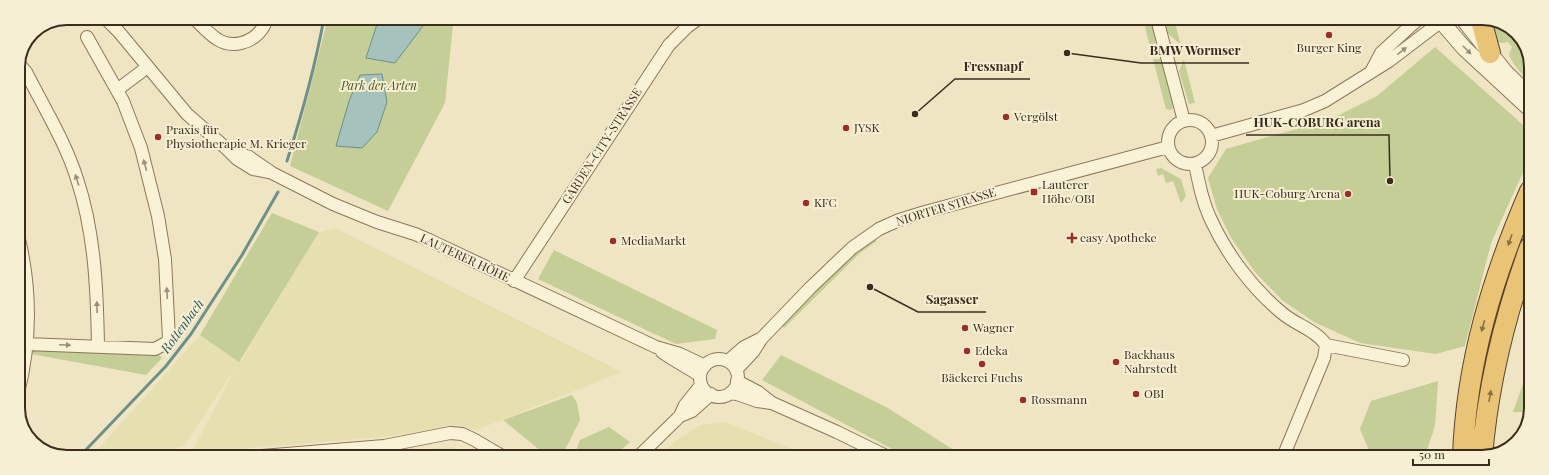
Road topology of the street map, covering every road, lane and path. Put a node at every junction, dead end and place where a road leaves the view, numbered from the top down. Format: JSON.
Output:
{"nodes":[{"id":1,"x":112,"y":25,"type":"edge"},
{"id":2,"x":202,"y":25,"type":"edge"},
{"id":3,"x":264,"y":25,"type":"edge"},
{"id":4,"x":690,"y":25,"type":"edge"},
{"id":5,"x":1159,"y":25,"type":"edge"},
{"id":6,"x":1412,"y":25,"type":"edge"},
{"id":7,"x":1435,"y":25,"type":"edge"},
{"id":8,"x":1445,"y":25,"type":"edge"},
{"id":9,"x":1468,"y":25,"type":"edge"},
{"id":10,"x":1482,"y":25,"type":"edge"},
{"id":11,"x":87,"y":37,"type":"dead end"},
{"id":12,"x":1490,"y":53,"type":"junction"},
{"id":13,"x":147,"y":66,"type":"junction"},
{"id":14,"x":25,"y":71,"type":"edge"},
{"id":15,"x":1370,"y":73,"type":"junction"},
{"id":16,"x":117,"y":90,"type":"junction"},
{"id":17,"x":1524,"y":90,"type":"edge"},
{"id":18,"x":1524,"y":104,"type":"edge"},
{"id":19,"x":1184,"y":121,"type":"junction"},
{"id":20,"x":1211,"y":136,"type":"junction"},
{"id":21,"x":1168,"y":147,"type":"junction"},
{"id":22,"x":1195,"y":164,"type":"junction"},
{"id":23,"x":1524,"y":205,"type":"edge"},
{"id":24,"x":1524,"y":264,"type":"edge"},
{"id":25,"x":25,"y":274,"type":"edge"},
{"id":26,"x":514,"y":281,"type":"junction"},
{"id":27,"x":26,"y":344,"type":"junction"},
{"id":28,"x":98,"y":346,"type":"junction"},
{"id":29,"x":1326,"y":346,"type":"junction"},
{"id":30,"x":25,"y":354,"type":"edge"},
{"id":31,"x":1402,"y":360,"type":"dead end"},
{"id":32,"x":734,"y":371,"type":"junction"},
{"id":33,"x":702,"y":375,"type":"junction"},
{"id":34,"x":730,"y":393,"type":"junction"},
{"id":35,"x":711,"y":394,"type":"junction"},
{"id":36,"x":772,"y":403,"type":"junction"},
{"id":37,"x":680,"y":416,"type":"junction"},
{"id":38,"x":335,"y":450,"type":"edge"},
{"id":39,"x":492,"y":450,"type":"edge"},
{"id":40,"x":645,"y":450,"type":"edge"},
{"id":41,"x":874,"y":450,"type":"edge"},
{"id":42,"x":1286,"y":450,"type":"edge"},
{"id":43,"x":1463,"y":450,"type":"edge"},
{"id":44,"x":1483,"y":450,"type":"edge"}],
"edges":[{"from":1,"to":13,"type":"street"},
{"from":2,"to":3,"type":"street"},
{"from":4,"to":26,"type":"street","name":"GARDEN-CITY-STRASSE"},
{"from":5,"to":19,"type":"street"},
{"from":6,"to":15,"type":"street"},
{"from":15,"to":7,"type":"street","one_way":true},
{"from":8,"to":18,"type":"street","one_way":true},
{"from":9,"to":12,"type":"street"},
{"from":10,"to":12,"type":"highway"},
{"from":11,"to":16,"type":"street"},
{"from":12,"to":17,"type":"street"},
{"from":13,"to":16,"type":"street"},
{"from":13,"to":26,"type":"street","name":"LAUTERER HÖHE"},
{"from":28,"to":14,"type":"street","one_way":true},
{"from":15,"to":20,"type":"street"},
{"from":28,"to":16,"type":"street","one_way":true},
{"from":19,"to":20,"type":"street"},
{"from":19,"to":21,"type":"street"},
{"from":20,"to":22,"type":"street"},
{"from":21,"to":22,"type":"street"},
{"from":21,"to":32,"type":"street","name":"NIORTER STRASSE"},
{"from":22,"to":29,"type":"street"},
{"from":23,"to":43,"type":"highway","one_way":true},
{"from":44,"to":24,"type":"highway","one_way":true},
{"from":25,"to":27,"type":"street"},
{"from":26,"to":33,"type":"street","name":"LAUTERER HÖHE"},
{"from":27,"to":28,"type":"street","one_way":true},
{"from":27,"to":30,"type":"street"},
{"from":29,"to":31,"type":"street"},
{"from":29,"to":42,"type":"street"},
{"from":32,"to":33,"type":"street"},
{"from":32,"to":34,"type":"street"},
{"from":32,"to":36,"type":"street"},
{"from":33,"to":35,"type":"street"},
{"from":33,"to":37,"type":"street"},
{"from":34,"to":35,"type":"street"},
{"from":34,"to":36,"type":"street"},
{"from":35,"to":37,"type":"street"},
{"from":36,"to":41,"type":"street"},
{"from":37,"to":40,"type":"street"},
{"from":38,"to":39,"type":"street"}]}
